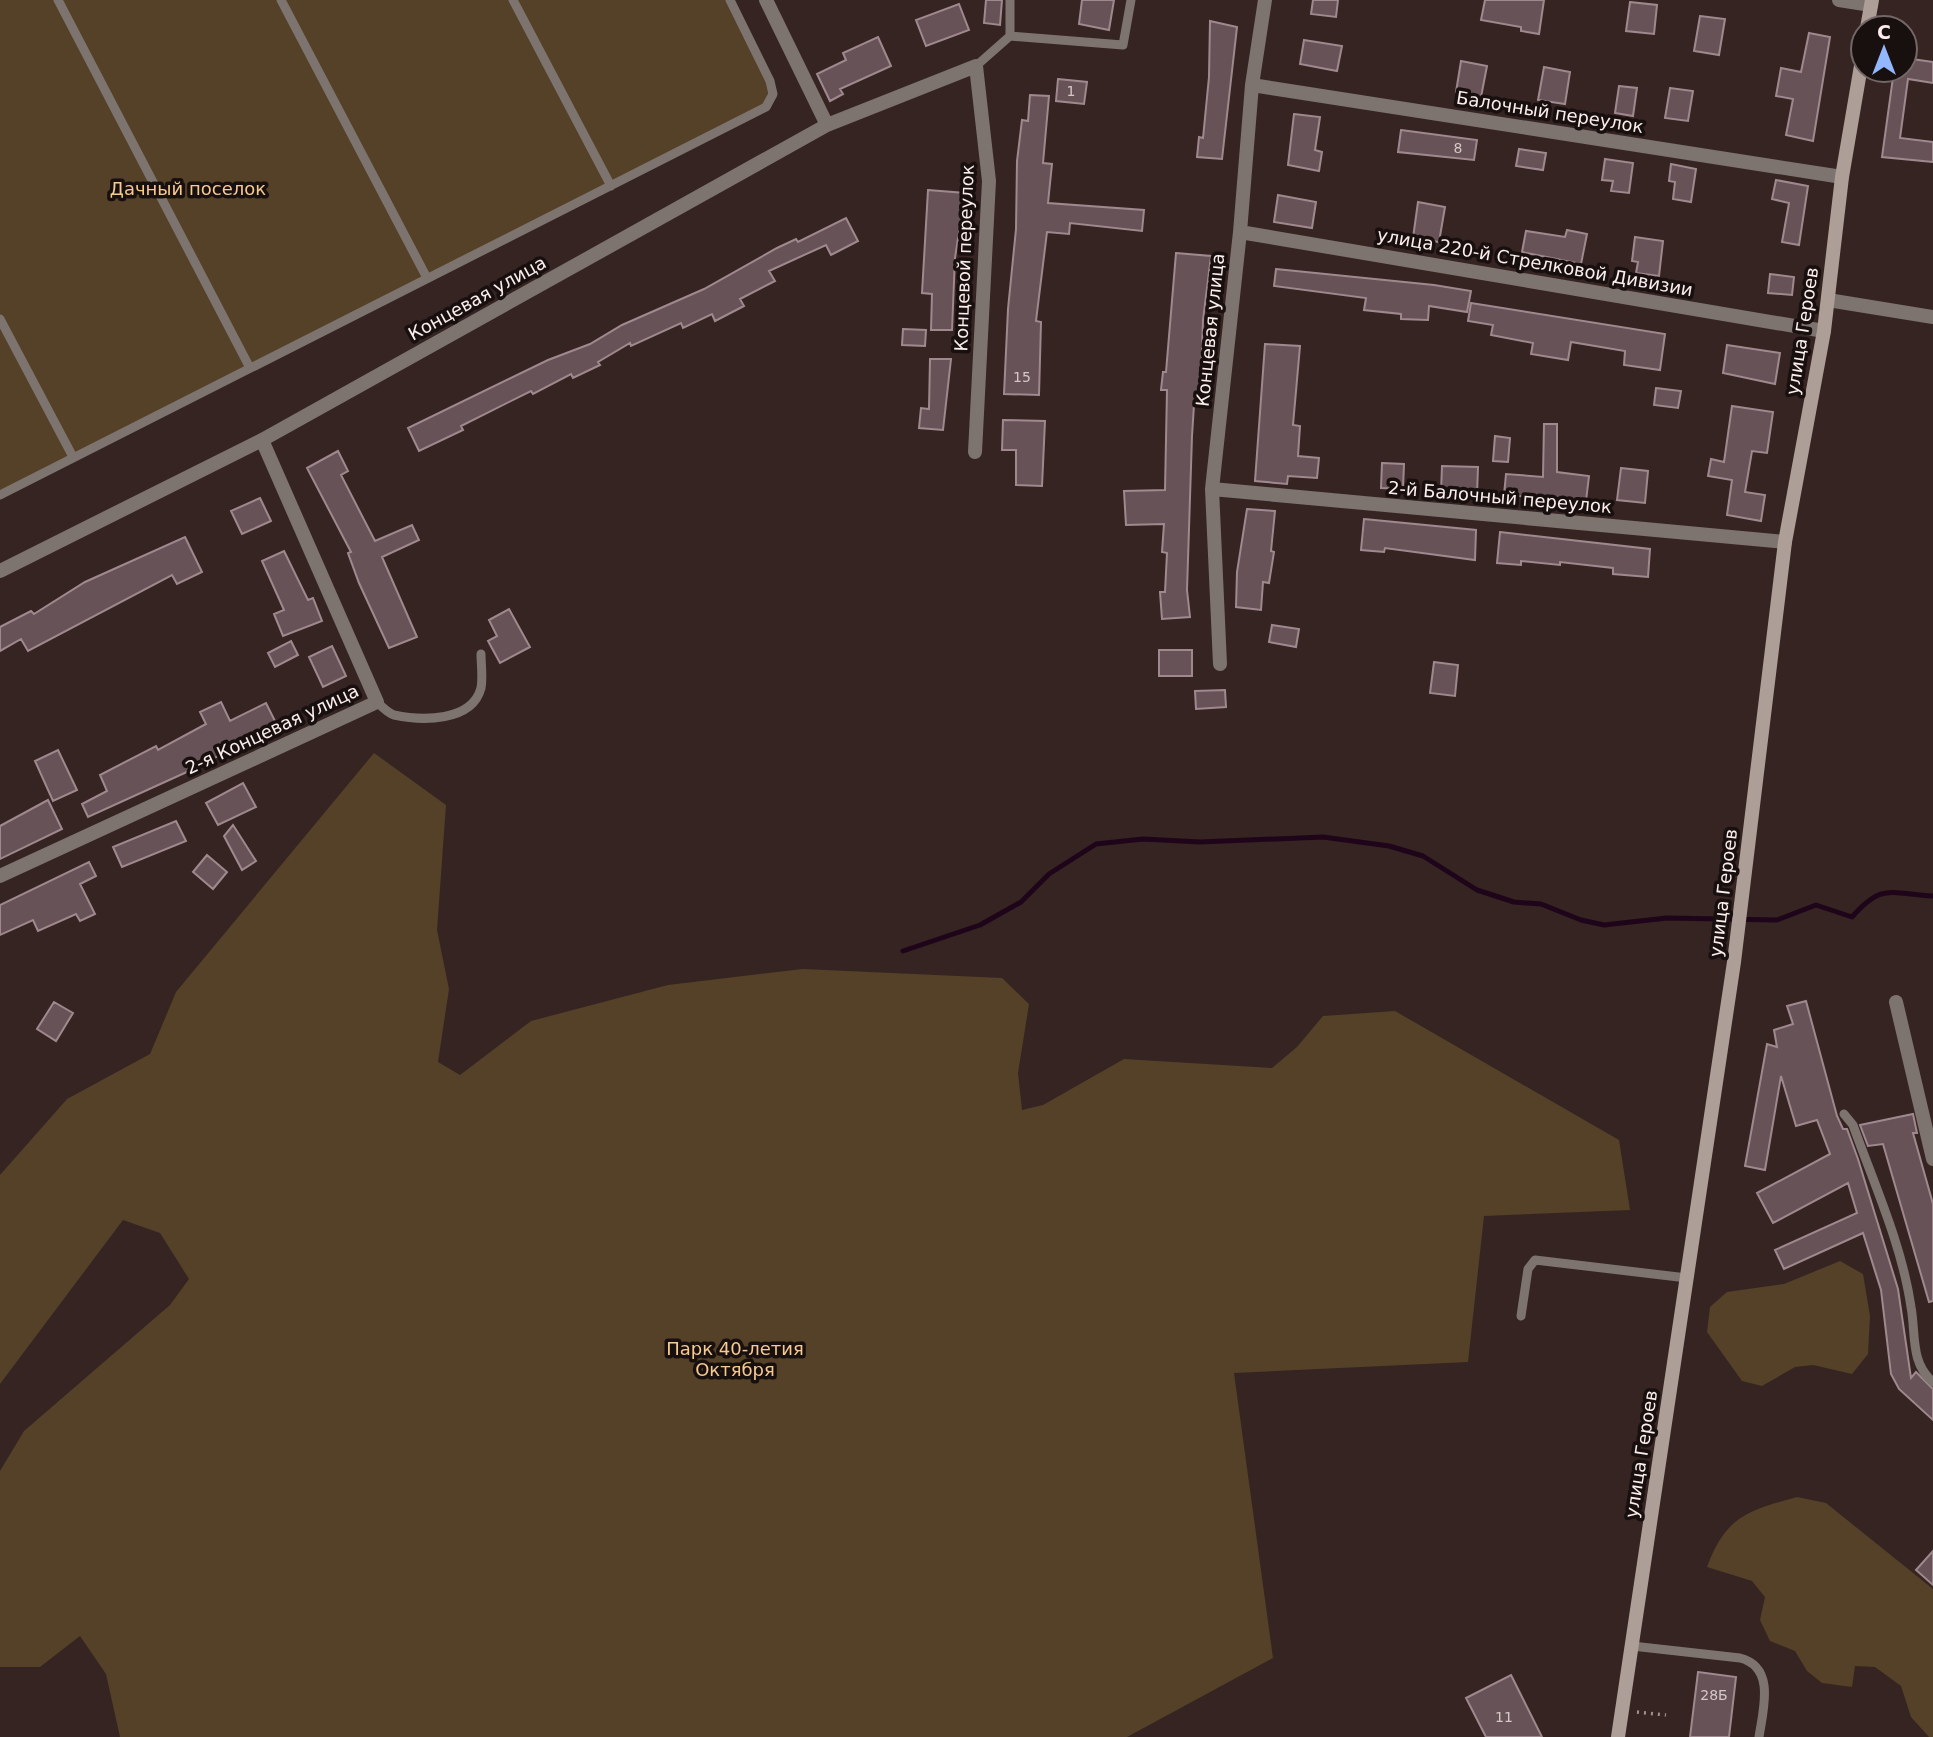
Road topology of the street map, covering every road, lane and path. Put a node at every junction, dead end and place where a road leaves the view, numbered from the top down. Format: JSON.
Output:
{"nodes":[{"id":1,"x":58,"y":0,"type":"edge"},
{"id":2,"x":281,"y":0,"type":"edge"},
{"id":3,"x":513,"y":0,"type":"edge"},
{"id":4,"x":730,"y":0,"type":"edge"},
{"id":5,"x":766,"y":0,"type":"edge"},
{"id":6,"x":1010,"y":0,"type":"edge"},
{"id":7,"x":1131,"y":0,"type":"edge"},
{"id":8,"x":1265,"y":0,"type":"edge"},
{"id":9,"x":1839,"y":0,"type":"edge"},
{"id":10,"x":1872,"y":3,"type":"edge"},
{"id":11,"x":1010,"y":36,"type":"junction"},
{"id":12,"x":976,"y":66,"type":"junction"},
{"id":13,"x":1858,"y":84,"type":"edge"},
{"id":14,"x":1252,"y":85,"type":"junction"},
{"id":15,"x":827,"y":125,"type":"junction"},
{"id":16,"x":1842,"y":177,"type":"junction"},
{"id":17,"x":611,"y":186,"type":"junction"},
{"id":18,"x":1240,"y":232,"type":"junction"},
{"id":19,"x":427,"y":278,"type":"junction"},
{"id":20,"x":1828,"y":300,"type":"junction"},
{"id":21,"x":1933,"y":317,"type":"edge"},
{"id":22,"x":0,"y":319,"type":"edge"},
{"id":23,"x":1824,"y":331,"type":"junction"},
{"id":24,"x":250,"y":368,"type":"junction"},
{"id":25,"x":262,"y":440,"type":"junction"},
{"id":26,"x":975,"y":452,"type":"dead end"},
{"id":27,"x":73,"y":457,"type":"junction"},
{"id":28,"x":1212,"y":489,"type":"junction"},
{"id":29,"x":0,"y":495,"type":"edge"},
{"id":30,"x":1785,"y":542,"type":"junction"},
{"id":31,"x":0,"y":571,"type":"edge"},
{"id":32,"x":481,"y":654,"type":"dead end"},
{"id":33,"x":1220,"y":664,"type":"dead end"},
{"id":34,"x":377,"y":702,"type":"junction"},
{"id":35,"x":0,"y":876,"type":"edge"},
{"id":36,"x":1896,"y":1002,"type":"dead end"},
{"id":37,"x":1844,"y":1114,"type":"dead end"},
{"id":38,"x":1933,"y":1159,"type":"edge"},
{"id":39,"x":1687,"y":1278,"type":"junction"},
{"id":40,"x":1521,"y":1316,"type":"dead end"},
{"id":41,"x":1933,"y":1382,"type":"edge"},
{"id":42,"x":1632,"y":1646,"type":"junction"},
{"id":43,"x":1636,"y":1712,"type":"dead end"},
{"id":44,"x":1666,"y":1715,"type":"dead end"},
{"id":45,"x":1618,"y":1737,"type":"edge"},
{"id":46,"x":1759,"y":1737,"type":"edge"}],
"edges":[{"from":1,"to":24,"type":"lane"},
{"from":2,"to":19,"type":"lane"},
{"from":3,"to":17,"type":"lane"},
{"from":4,"to":17,"type":"lane"},
{"from":5,"to":15,"type":"street"},
{"from":6,"to":11,"type":"lane"},
{"from":7,"to":11,"type":"lane"},
{"from":8,"to":14,"type":"street","name":"Концевая улица"},
{"from":9,"to":10,"type":"street"},
{"from":11,"to":12,"type":"lane"},
{"from":12,"to":15,"type":"street","name":"Концевая улица"},
{"from":12,"to":26,"type":"street","name":"Концевой переулок"},
{"from":13,"to":16,"type":"street","name":"улица Героев"},
{"from":14,"to":16,"type":"street","name":"Балочный переулок"},
{"from":14,"to":18,"type":"street","name":"Концевая улица"},
{"from":15,"to":25,"type":"street","name":"Концевая улица"},
{"from":16,"to":20,"type":"street","name":"улица Героев"},
{"from":17,"to":19,"type":"lane"},
{"from":18,"to":23,"type":"street","name":"улица 220-й Стрелковой Дивизии"},
{"from":18,"to":28,"type":"street","name":"Концевая улица"},
{"from":19,"to":24,"type":"lane"},
{"from":20,"to":21,"type":"street"},
{"from":20,"to":23,"type":"street","name":"улица Героев"},
{"from":22,"to":27,"type":"lane"},
{"from":23,"to":30,"type":"street","name":"улица Героев"},
{"from":24,"to":27,"type":"lane"},
{"from":25,"to":31,"type":"street","name":"Концевая улица"},
{"from":25,"to":34,"type":"street","name":"2-я Концевая улица"},
{"from":27,"to":29,"type":"lane"},
{"from":28,"to":30,"type":"street","name":"2-й Балочный переулок"},
{"from":28,"to":33,"type":"street","name":"Концевая улица"},
{"from":30,"to":39,"type":"street","name":"улица Героев"},
{"from":32,"to":34,"type":"lane"},
{"from":34,"to":35,"type":"street","name":"2-я Концевая улица"},
{"from":36,"to":38,"type":"street"},
{"from":37,"to":41,"type":"lane"},
{"from":39,"to":40,"type":"lane"},
{"from":39,"to":42,"type":"street","name":"улица Героев"},
{"from":42,"to":45,"type":"street","name":"улица Героев"},
{"from":42,"to":46,"type":"lane"},
{"from":43,"to":44,"type":"path"}]}
